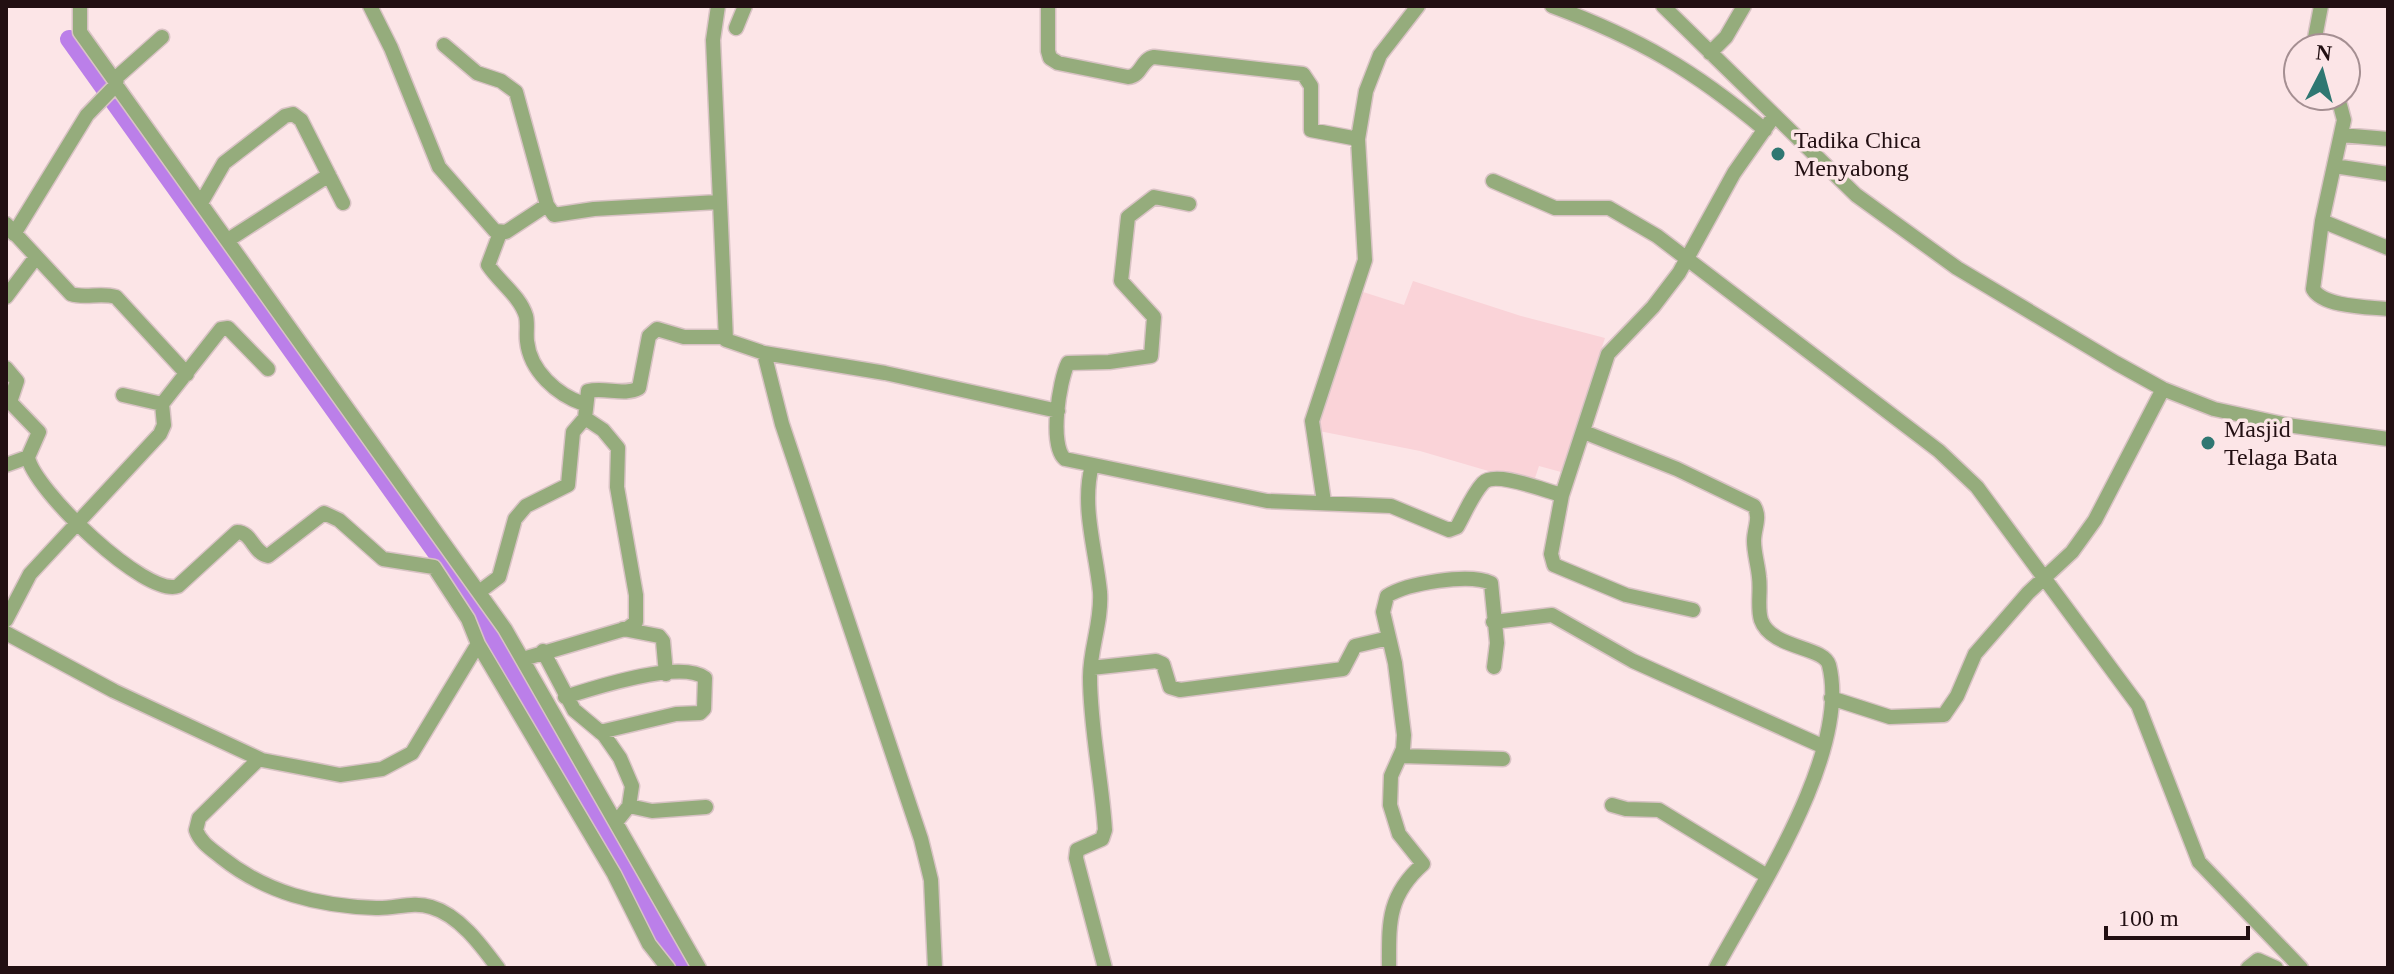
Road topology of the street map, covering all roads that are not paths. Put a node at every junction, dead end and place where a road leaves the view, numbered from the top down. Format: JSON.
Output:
{"nodes":[{"id":1,"x":80,"y":6,"type":"edge"},
{"id":2,"x":370,"y":6,"type":"edge"},
{"id":3,"x":718,"y":6,"type":"edge"},
{"id":4,"x":745,"y":6,"type":"edge"},
{"id":5,"x":1048,"y":6,"type":"edge"},
{"id":6,"x":1418,"y":6,"type":"edge"},
{"id":7,"x":1552,"y":6,"type":"edge"},
{"id":8,"x":1663,"y":6,"type":"edge"},
{"id":9,"x":1744,"y":6,"type":"edge"},
{"id":10,"x":2321,"y":6,"type":"edge"},
{"id":11,"x":736,"y":28,"type":"dead end"},
{"id":12,"x":2316,"y":32,"type":"edge"},
{"id":13,"x":162,"y":37,"type":"dead end"},
{"id":14,"x":444,"y":45,"type":"dead end"},
{"id":15,"x":1710,"y":53,"type":"junction"},
{"id":16,"x":115,"y":84,"type":"junction"},
{"id":17,"x":2344,"y":112,"type":"edge"},
{"id":18,"x":1774,"y":116,"type":"junction"},
{"id":19,"x":1765,"y":130,"type":"junction"},
{"id":20,"x":2341,"y":135,"type":"junction"},
{"id":21,"x":1358,"y":139,"type":"junction"},
{"id":22,"x":2388,"y":139,"type":"edge"},
{"id":23,"x":2334,"y":166,"type":"junction"},
{"id":24,"x":2388,"y":174,"type":"edge"},
{"id":25,"x":329,"y":175,"type":"junction"},
{"id":26,"x":1493,"y":181,"type":"dead end"},
{"id":27,"x":718,"y":202,"type":"junction"},
{"id":28,"x":201,"y":203,"type":"junction"},
{"id":29,"x":343,"y":203,"type":"dead end"},
{"id":30,"x":1189,"y":204,"type":"dead end"},
{"id":31,"x":547,"y":205,"type":"junction"},
{"id":32,"x":2322,"y":221,"type":"junction"},
{"id":33,"x":10,"y":229,"type":"edge"},
{"id":34,"x":500,"y":233,"type":"junction"},
{"id":35,"x":228,"y":240,"type":"junction"},
{"id":36,"x":2388,"y":248,"type":"edge"},
{"id":37,"x":36,"y":257,"type":"junction"},
{"id":38,"x":1687,"y":259,"type":"junction"},
{"id":39,"x":6,"y":297,"type":"edge"},
{"id":40,"x":2388,"y":309,"type":"edge"},
{"id":41,"x":724,"y":337,"type":"junction"},
{"id":42,"x":764,"y":353,"type":"junction"},
{"id":43,"x":6,"y":368,"type":"edge"},
{"id":44,"x":268,"y":369,"type":"dead end"},
{"id":45,"x":187,"y":374,"type":"junction"},
{"id":46,"x":2163,"y":389,"type":"junction"},
{"id":47,"x":123,"y":395,"type":"dead end"},
{"id":48,"x":162,"y":404,"type":"junction"},
{"id":49,"x":585,"y":411,"type":"junction"},
{"id":50,"x":1058,"y":411,"type":"junction"},
{"id":51,"x":1584,"y":432,"type":"junction"},
{"id":52,"x":2388,"y":439,"type":"edge"},
{"id":53,"x":28,"y":457,"type":"junction"},
{"id":54,"x":6,"y":465,"type":"edge"},
{"id":55,"x":1092,"y":465,"type":"junction"},
{"id":56,"x":1562,"y":495,"type":"junction"},
{"id":57,"x":1324,"y":502,"type":"junction"},
{"id":58,"x":78,"y":522,"type":"junction"},
{"id":59,"x":2043,"y":578,"type":"junction"},
{"id":60,"x":479,"y":592,"type":"junction"},
{"id":61,"x":1693,"y":610,"type":"dead end"},
{"id":62,"x":6,"y":620,"type":"edge"},
{"id":63,"x":1493,"y":622,"type":"junction"},
{"id":64,"x":623,"y":629,"type":"junction"},
{"id":65,"x":6,"y":633,"type":"edge"},
{"id":66,"x":1389,"y":638,"type":"junction"},
{"id":67,"x":478,"y":644,"type":"junction"},
{"id":68,"x":543,"y":651,"type":"junction"},
{"id":69,"x":523,"y":659,"type":"junction"},
{"id":70,"x":1494,"y":667,"type":"dead end"},
{"id":71,"x":1091,"y":668,"type":"junction"},
{"id":72,"x":666,"y":674,"type":"junction"},
{"id":73,"x":565,"y":697,"type":"junction"},
{"id":74,"x":1831,"y":698,"type":"junction"},
{"id":75,"x":600,"y":732,"type":"junction"},
{"id":76,"x":1822,"y":746,"type":"junction"},
{"id":77,"x":1401,"y":756,"type":"junction"},
{"id":78,"x":259,"y":759,"type":"junction"},
{"id":79,"x":1503,"y":759,"type":"dead end"},
{"id":80,"x":1612,"y":805,"type":"dead end"},
{"id":81,"x":629,"y":806,"type":"junction"},
{"id":82,"x":706,"y":807,"type":"dead end"},
{"id":83,"x":617,"y":821,"type":"junction"},
{"id":84,"x":1767,"y":876,"type":"junction"},
{"id":85,"x":695,"y":966,"type":"edge"},
{"id":86,"x":498,"y":968,"type":"edge"},
{"id":87,"x":668,"y":968,"type":"edge"},
{"id":88,"x":935,"y":968,"type":"edge"},
{"id":89,"x":1105,"y":968,"type":"edge"},
{"id":90,"x":1389,"y":968,"type":"edge"},
{"id":91,"x":1716,"y":968,"type":"edge"},
{"id":92,"x":2248,"y":968,"type":"edge"},
{"id":93,"x":2276,"y":968,"type":"edge"},
{"id":94,"x":2301,"y":968,"type":"edge"}],
"edges":[{"from":1,"to":16,"type":"street"},
{"from":2,"to":34,"type":"street"},
{"from":3,"to":27,"type":"street"},
{"from":4,"to":11,"type":"street"},
{"from":5,"to":21,"type":"street"},
{"from":6,"to":21,"type":"street"},
{"from":7,"to":19,"type":"street"},
{"from":8,"to":15,"type":"street"},
{"from":9,"to":15,"type":"street"},
{"from":10,"to":12,"type":"street"},
{"from":13,"to":16,"type":"street"},
{"from":14,"to":31,"type":"street"},
{"from":15,"to":18,"type":"street"},
{"from":16,"to":28,"type":"street"},
{"from":16,"to":33,"type":"street"},
{"from":17,"to":20,"type":"street"},
{"from":18,"to":19,"type":"street"},
{"from":18,"to":46,"type":"street"},
{"from":19,"to":38,"type":"street"},
{"from":20,"to":22,"type":"street"},
{"from":20,"to":23,"type":"street"},
{"from":21,"to":57,"type":"street"},
{"from":23,"to":24,"type":"street"},
{"from":23,"to":32,"type":"street"},
{"from":25,"to":28,"type":"street"},
{"from":25,"to":29,"type":"street"},
{"from":25,"to":35,"type":"street"},
{"from":26,"to":38,"type":"street"},
{"from":27,"to":31,"type":"street"},
{"from":27,"to":41,"type":"street"},
{"from":28,"to":35,"type":"street"},
{"from":30,"to":50,"type":"street"},
{"from":31,"to":34,"type":"street"},
{"from":32,"to":36,"type":"street"},
{"from":32,"to":40,"type":"street"},
{"from":33,"to":37,"type":"street"},
{"from":34,"to":49,"type":"street"},
{"from":35,"to":60,"type":"street"},
{"from":37,"to":39,"type":"street"},
{"from":37,"to":45,"type":"street"},
{"from":38,"to":51,"type":"street"},
{"from":38,"to":59,"type":"street"},
{"from":41,"to":42,"type":"street"},
{"from":41,"to":49,"type":"street"},
{"from":42,"to":50,"type":"street"},
{"from":42,"to":88,"type":"street"},
{"from":43,"to":53,"type":"street"},
{"from":44,"to":45,"type":"street"},
{"from":45,"to":48,"type":"street"},
{"from":46,"to":52,"type":"street"},
{"from":46,"to":59,"type":"street"},
{"from":47,"to":48,"type":"street"},
{"from":48,"to":58,"type":"street"},
{"from":49,"to":60,"type":"street"},
{"from":49,"to":64,"type":"street"},
{"from":50,"to":55,"type":"street"},
{"from":51,"to":56,"type":"street"},
{"from":51,"to":74,"type":"street"},
{"from":53,"to":54,"type":"street"},
{"from":53,"to":58,"type":"street"},
{"from":55,"to":57,"type":"street"},
{"from":55,"to":71,"type":"street"},
{"from":56,"to":57,"type":"street"},
{"from":56,"to":61,"type":"street"},
{"from":58,"to":62,"type":"street"},
{"from":58,"to":67,"type":"street"},
{"from":59,"to":74,"type":"street"},
{"from":59,"to":94,"type":"street"},
{"from":60,"to":69,"type":"street"},
{"from":63,"to":66,"type":"street"},
{"from":63,"to":70,"type":"street"},
{"from":63,"to":76,"type":"street"},
{"from":64,"to":68,"type":"street"},
{"from":64,"to":72,"type":"street"},
{"from":65,"to":78,"type":"street"},
{"from":66,"to":71,"type":"street"},
{"from":66,"to":77,"type":"street"},
{"from":67,"to":78,"type":"street"},
{"from":67,"to":87,"type":"street"},
{"from":68,"to":69,"type":"street"},
{"from":68,"to":73,"type":"street"},
{"from":69,"to":83,"type":"street"},
{"from":71,"to":89,"type":"street"},
{"from":72,"to":73,"type":"street"},
{"from":72,"to":75,"type":"street"},
{"from":73,"to":75,"type":"street"},
{"from":74,"to":76,"type":"street"},
{"from":75,"to":81,"type":"street"},
{"from":76,"to":84,"type":"street"},
{"from":77,"to":79,"type":"street"},
{"from":77,"to":90,"type":"street"},
{"from":78,"to":86,"type":"street"},
{"from":80,"to":84,"type":"street"},
{"from":81,"to":82,"type":"street"},
{"from":81,"to":83,"type":"street"},
{"from":83,"to":85,"type":"street"},
{"from":84,"to":91,"type":"street"},
{"from":92,"to":93,"type":"street"}]}
